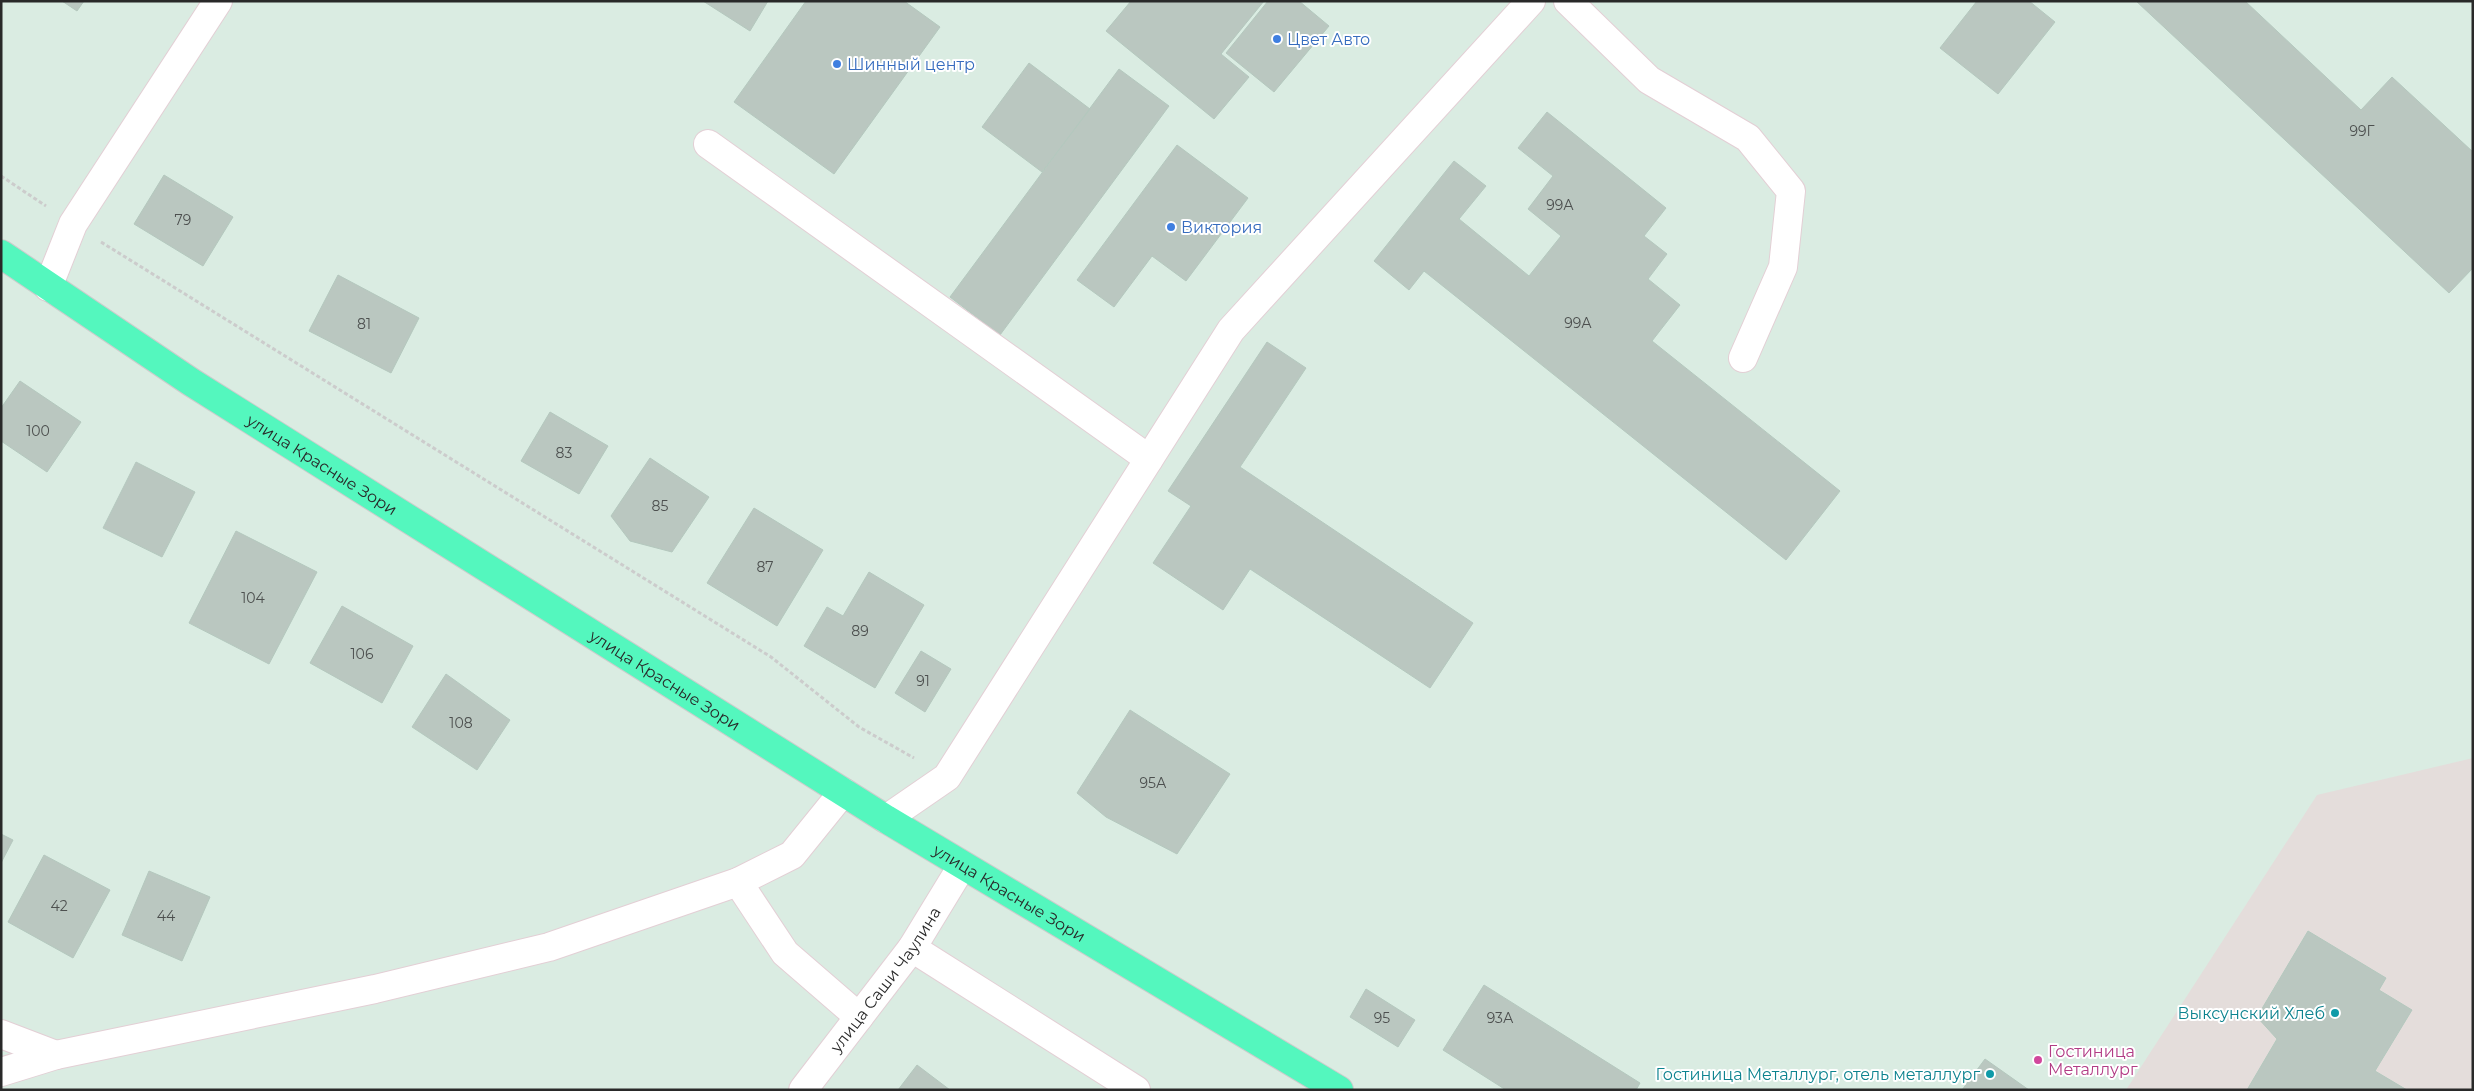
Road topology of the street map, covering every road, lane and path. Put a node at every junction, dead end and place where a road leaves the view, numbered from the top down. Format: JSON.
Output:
{"nodes":[{"id":1,"x":218,"y":1,"type":"edge"},
{"id":2,"x":1531,"y":1,"type":"edge"},
{"id":3,"x":1568,"y":1,"type":"edge"},
{"id":4,"x":708,"y":144,"type":"dead end"},
{"id":5,"x":1,"y":176,"type":"edge"},
{"id":6,"x":73,"y":224,"type":"junction"},
{"id":7,"x":1,"y":254,"type":"edge"},
{"id":8,"x":48,"y":287,"type":"junction"},
{"id":9,"x":1743,"y":358,"type":"dead end"},
{"id":10,"x":1148,"y":459,"type":"junction"},
{"id":11,"x":947,"y":777,"type":"junction"},
{"id":12,"x":843,"y":792,"type":"junction"},
{"id":13,"x":886,"y":819,"type":"junction"},
{"id":14,"x":962,"y":866,"type":"junction"},
{"id":15,"x":738,"y":882,"type":"junction"},
{"id":16,"x":912,"y":948,"type":"junction"},
{"id":17,"x":859,"y":1017,"type":"junction"},
{"id":18,"x":1,"y":1034,"type":"edge"},
{"id":19,"x":56,"y":1055,"type":"junction"},
{"id":20,"x":1,"y":1072,"type":"edge"},
{"id":21,"x":803,"y":1090,"type":"edge"},
{"id":22,"x":1136,"y":1090,"type":"edge"},
{"id":23,"x":1339,"y":1090,"type":"edge"}],
"edges":[{"from":1,"to":6,"type":"street"},
{"from":2,"to":10,"type":"street"},
{"from":3,"to":9,"type":"street"},
{"from":4,"to":10,"type":"street"},
{"from":5,"to":6,"type":"path"},
{"from":6,"to":8,"type":"street"},
{"from":6,"to":11,"type":"path"},
{"from":7,"to":8,"type":"main road","name":"улица Красные Зори"},
{"from":8,"to":12,"type":"main road","name":"улица Красные Зори"},
{"from":10,"to":11,"type":"street"},
{"from":11,"to":13,"type":"street"},
{"from":12,"to":13,"type":"main road","name":"улица Красные Зори"},
{"from":12,"to":15,"type":"street"},
{"from":13,"to":14,"type":"main road","name":"улица Красные Зори"},
{"from":14,"to":16,"type":"street","name":"улица Саши Чаулина"},
{"from":14,"to":23,"type":"main road","name":"улица Красные Зори"},
{"from":15,"to":17,"type":"street"},
{"from":15,"to":19,"type":"street"},
{"from":16,"to":17,"type":"street","name":"улица Саши Чаулина"},
{"from":16,"to":22,"type":"street"},
{"from":17,"to":21,"type":"street","name":"улица Саши Чаулина"},
{"from":18,"to":19,"type":"street"},
{"from":19,"to":20,"type":"street"}]}
